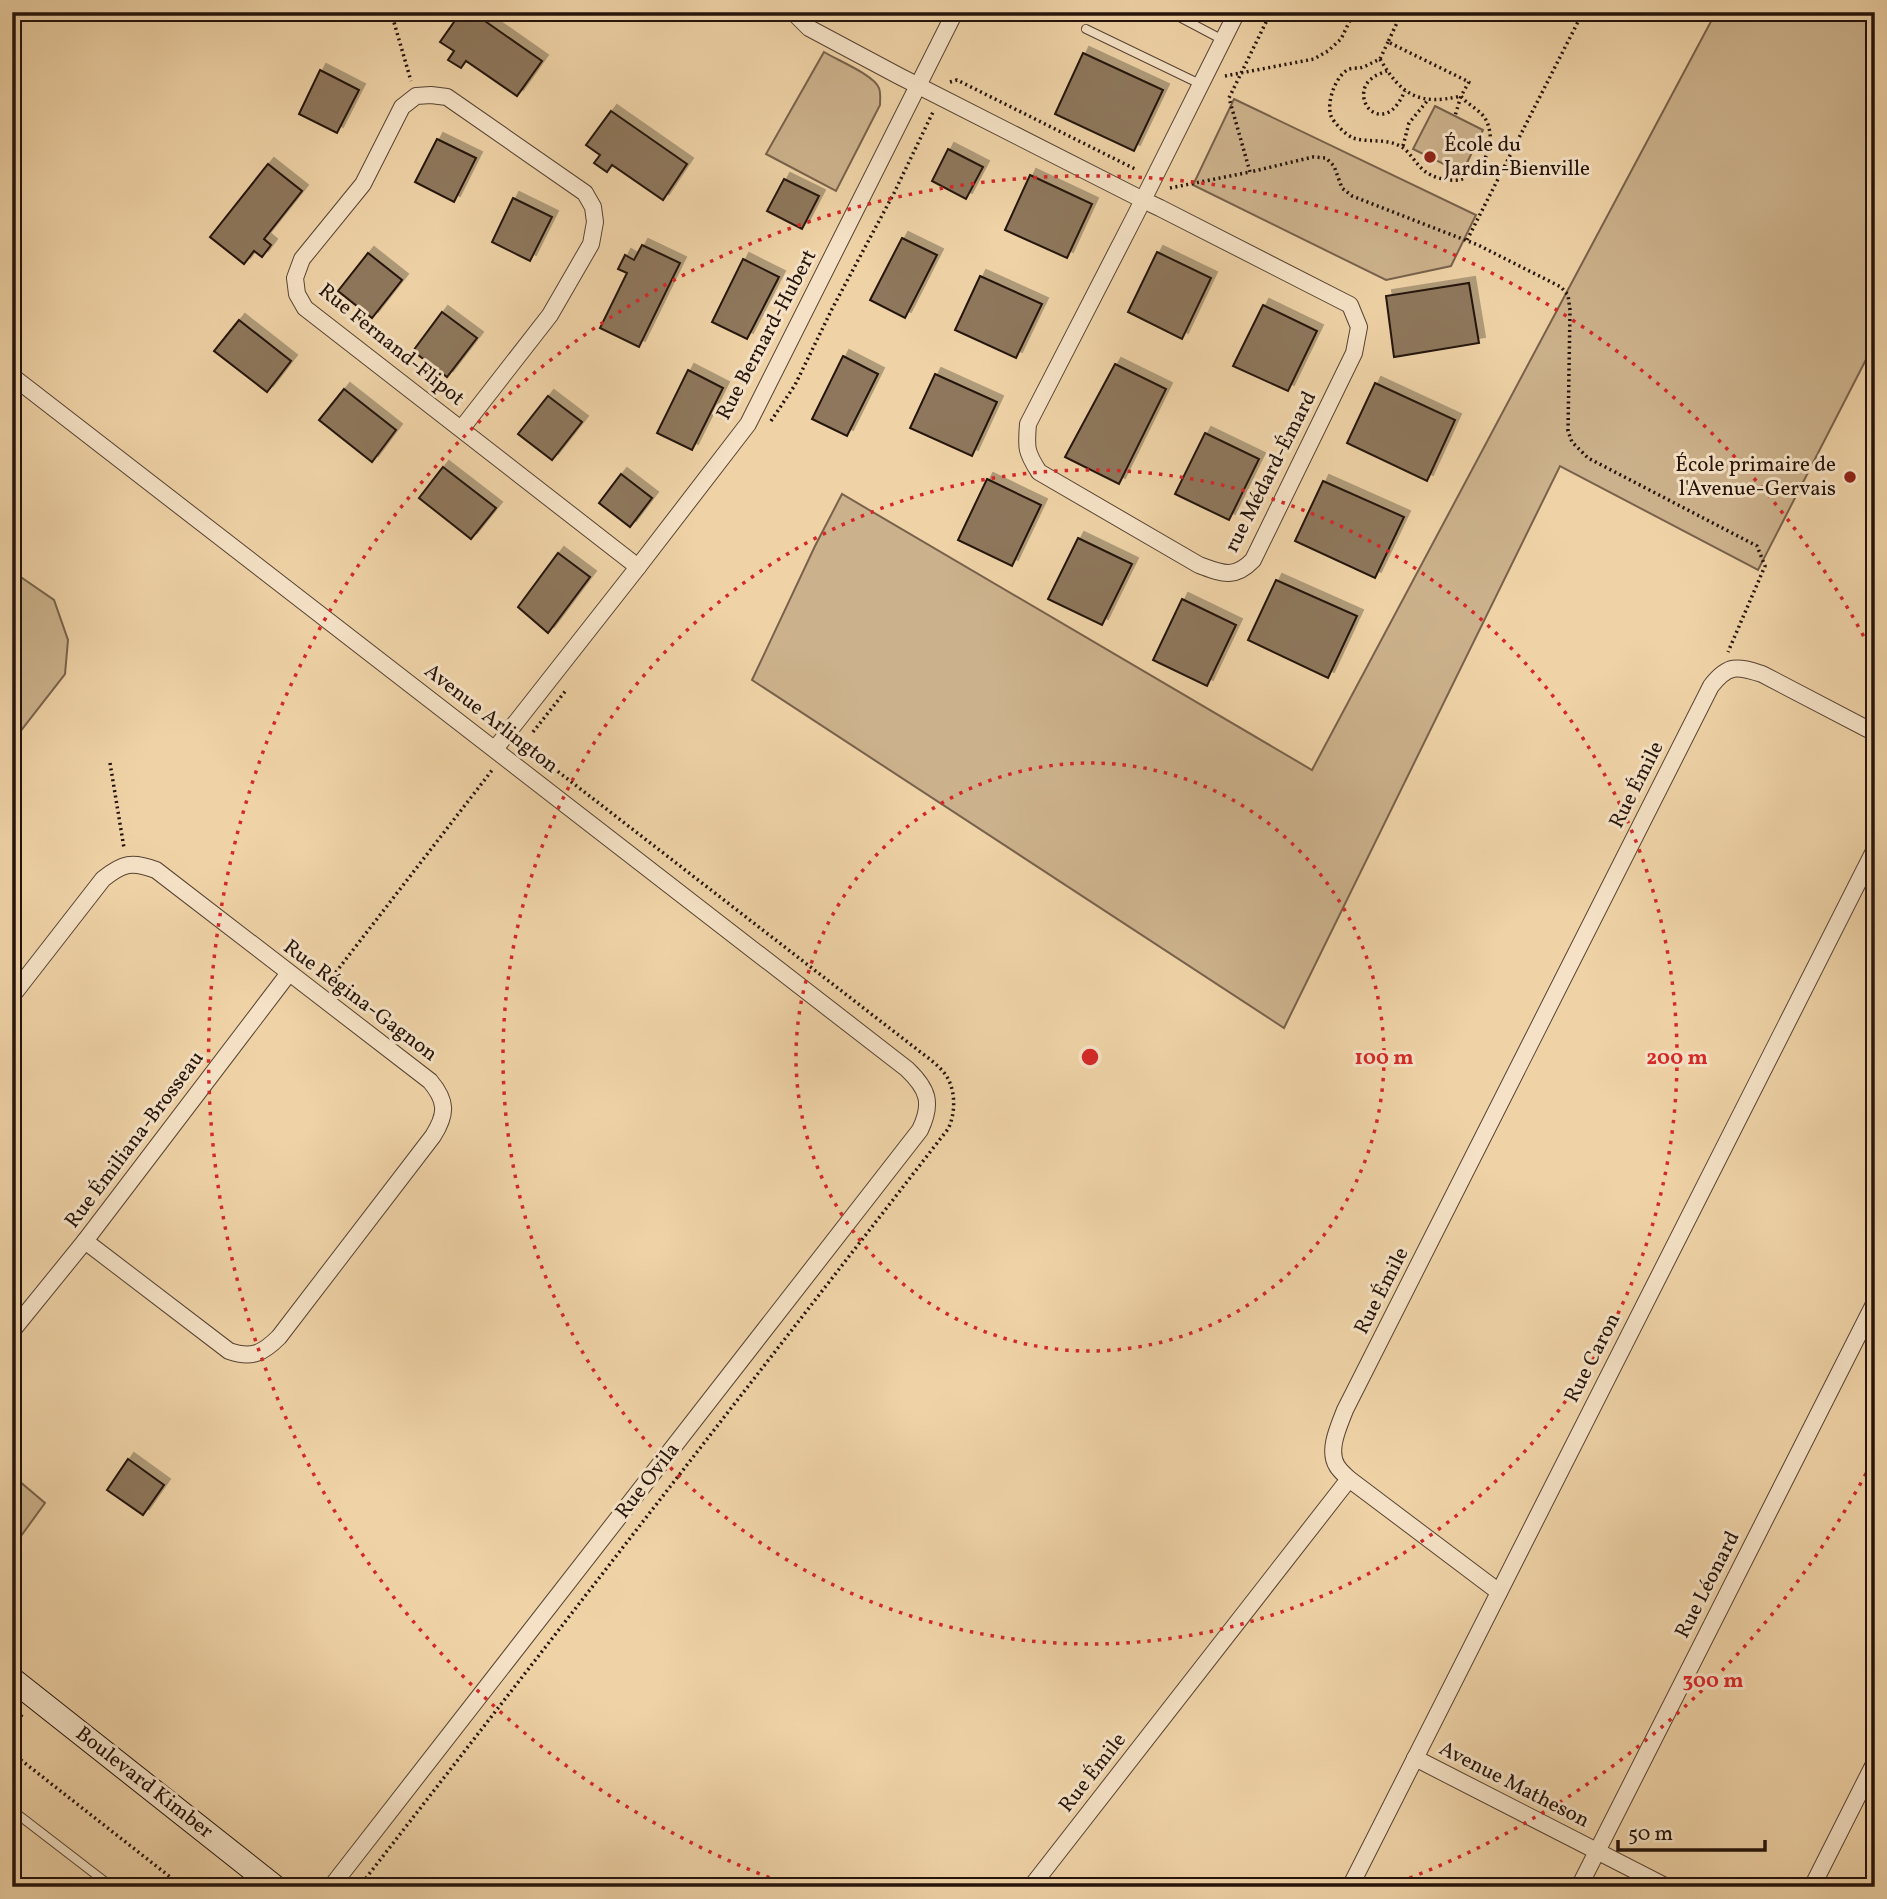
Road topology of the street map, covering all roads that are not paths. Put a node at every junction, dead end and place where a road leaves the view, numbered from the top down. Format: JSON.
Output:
{"nodes":[{"id":1,"x":793,"y":12,"type":"edge"},
{"id":2,"x":955,"y":12,"type":"edge"},
{"id":3,"x":1170,"y":12,"type":"edge"},
{"id":4,"x":1237,"y":12,"type":"edge"},
{"id":5,"x":1087,"y":29,"type":"dead end"},
{"id":6,"x":1223,"y":40,"type":"junction"},
{"id":7,"x":1200,"y":84,"type":"junction"},
{"id":8,"x":918,"y":86,"type":"junction"},
{"id":9,"x":1143,"y":200,"type":"junction"},
{"id":10,"x":12,"y":376,"type":"edge"},
{"id":11,"x":461,"y":428,"type":"junction"},
{"id":12,"x":638,"y":567,"type":"junction"},
{"id":13,"x":1875,"y":733,"type":"edge"},
{"id":14,"x":495,"y":749,"type":"junction"},
{"id":15,"x":1875,"y":849,"type":"edge"},
{"id":16,"x":289,"y":973,"type":"junction"},
{"id":17,"x":12,"y":996,"type":"edge"},
{"id":18,"x":928,"y":1107,"type":"joint"},
{"id":19,"x":85,"y":1241,"type":"junction"},
{"id":20,"x":1875,"y":1302,"type":"edge"},
{"id":21,"x":12,"y":1331,"type":"edge"},
{"id":22,"x":1349,"y":1479,"type":"junction"},
{"id":23,"x":1499,"y":1592,"type":"junction"},
{"id":24,"x":12,"y":1679,"type":"edge"},
{"id":25,"x":1415,"y":1758,"type":"junction"},
{"id":26,"x":1875,"y":1762,"type":"edge"},
{"id":27,"x":12,"y":1810,"type":"edge"},
{"id":28,"x":1597,"y":1850,"type":"junction"},
{"id":29,"x":112,"y":1887,"type":"edge"},
{"id":30,"x":275,"y":1887,"type":"edge"},
{"id":31,"x":331,"y":1887,"type":"edge"},
{"id":32,"x":1031,"y":1887,"type":"edge"},
{"id":33,"x":1350,"y":1887,"type":"edge"},
{"id":34,"x":1578,"y":1887,"type":"edge"},
{"id":35,"x":1667,"y":1887,"type":"edge"},
{"id":36,"x":1812,"y":1887,"type":"edge"}],
"edges":[{"from":1,"to":8,"type":"street","name":"rue Médard-Émard"},
{"from":2,"to":8,"type":"street","name":"Rue Bernard-Hubert"},
{"from":3,"to":6,"type":"lane"},
{"from":4,"to":6,"type":"street"},
{"from":5,"to":7,"type":"lane"},
{"from":6,"to":7,"type":"street"},
{"from":7,"to":9,"type":"street"},
{"from":8,"to":9,"type":"street","name":"rue Médard-Émard"},
{"from":8,"to":12,"type":"street","name":"Rue Bernard-Hubert"},
{"from":9,"to":9,"type":"street","name":"rue Médard-Émard"},
{"from":10,"to":14,"type":"street","name":"Avenue Arlington"},
{"from":11,"to":11,"type":"street","name":"Rue Fernand-Flipot"},
{"from":11,"to":12,"type":"street","name":"Rue Fernand-Flipot"},
{"from":12,"to":14,"type":"street","name":"Rue Bernard-Hubert"},
{"from":13,"to":22,"type":"street","name":"Rue Émile"},
{"from":14,"to":18,"type":"street","name":"Avenue Arlington"},
{"from":15,"to":23,"type":"street","name":"Rue Caron"},
{"from":16,"to":17,"type":"street","name":"Rue Régina-Gagnon"},
{"from":16,"to":19,"type":"street","name":"Rue Émiliana-Brosseau"},
{"from":16,"to":19,"type":"street","name":"Rue Régina-Gagnon"},
{"from":18,"to":31,"type":"street","name":"Rue Ovila"},
{"from":19,"to":21,"type":"street","name":"Rue Émiliana-Brosseau"},
{"from":20,"to":28,"type":"street","name":"Rue Léonard"},
{"from":22,"to":23,"type":"street"},
{"from":22,"to":32,"type":"street","name":"Rue Émile"},
{"from":23,"to":25,"type":"street","name":"Rue Caron"},
{"from":24,"to":30,"type":"street","name":"Boulevard Kimber"},
{"from":25,"to":28,"type":"street","name":"Avenue Matheson"},
{"from":25,"to":33,"type":"street","name":"Rue Caron"},
{"from":26,"to":36,"type":"street"},
{"from":27,"to":29,"type":"lane"},
{"from":28,"to":34,"type":"street","name":"Rue Léonard"},
{"from":28,"to":35,"type":"street","name":"Avenue Matheson"}]}
